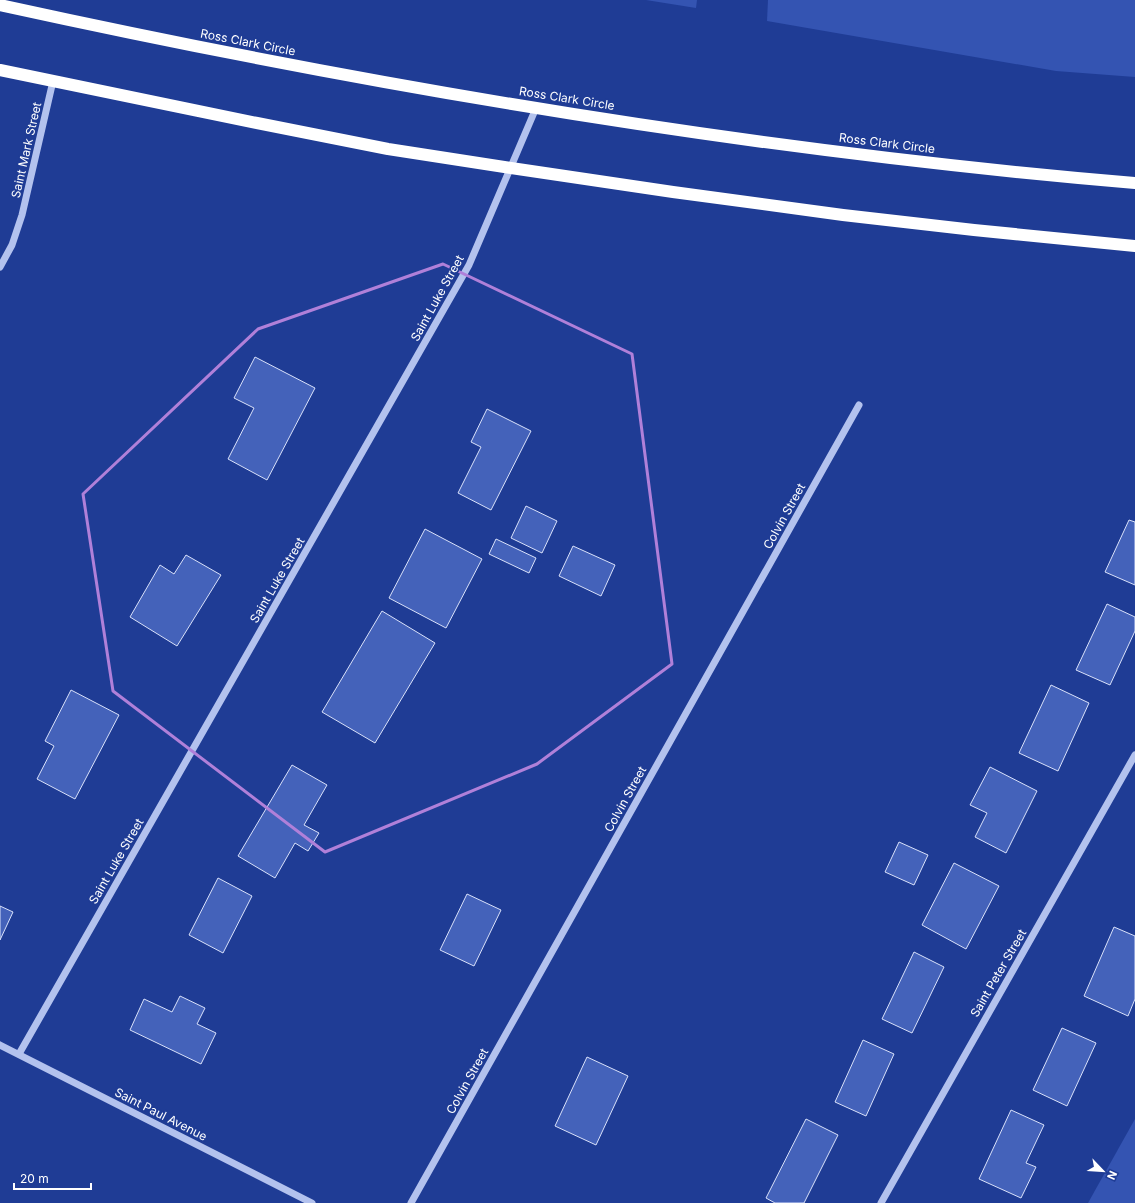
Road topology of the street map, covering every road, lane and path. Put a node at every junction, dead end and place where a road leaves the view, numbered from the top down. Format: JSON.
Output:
{"nodes":[{"id":1,"x":0,"y":5,"type":"edge"},
{"id":2,"x":0,"y":70,"type":"edge"},
{"id":3,"x":53,"y":81,"type":"junction"},
{"id":4,"x":536,"y":108,"type":"junction"},
{"id":5,"x":511,"y":168,"type":"junction"},
{"id":6,"x":1135,"y":183,"type":"edge"},
{"id":7,"x":1135,"y":246,"type":"edge"},
{"id":8,"x":0,"y":267,"type":"edge"},
{"id":9,"x":859,"y":405,"type":"dead end"},
{"id":10,"x":1135,"y":755,"type":"edge"},
{"id":11,"x":0,"y":1045,"type":"edge"},
{"id":12,"x":19,"y":1054,"type":"junction"},
{"id":13,"x":312,"y":1203,"type":"edge"},
{"id":14,"x":411,"y":1203,"type":"edge"},
{"id":15,"x":881,"y":1203,"type":"edge"}],
"edges":[{"from":1,"to":4,"type":"highway","name":"Ross Clark Circle"},
{"from":2,"to":3,"type":"highway"},
{"from":3,"to":5,"type":"highway"},
{"from":3,"to":8,"type":"street","name":"Saint Mark Street"},
{"from":4,"to":5,"type":"street","name":"Saint Luke Street"},
{"from":4,"to":6,"type":"highway","name":"Ross Clark Circle"},
{"from":5,"to":7,"type":"highway"},
{"from":5,"to":12,"type":"street","name":"Saint Luke Street"},
{"from":9,"to":14,"type":"street","name":"Colvin Street"},
{"from":10,"to":15,"type":"street","name":"Saint Peter Street"},
{"from":11,"to":12,"type":"street","name":"Saint Paul Avenue"},
{"from":12,"to":13,"type":"street","name":"Saint Paul Avenue"}]}
